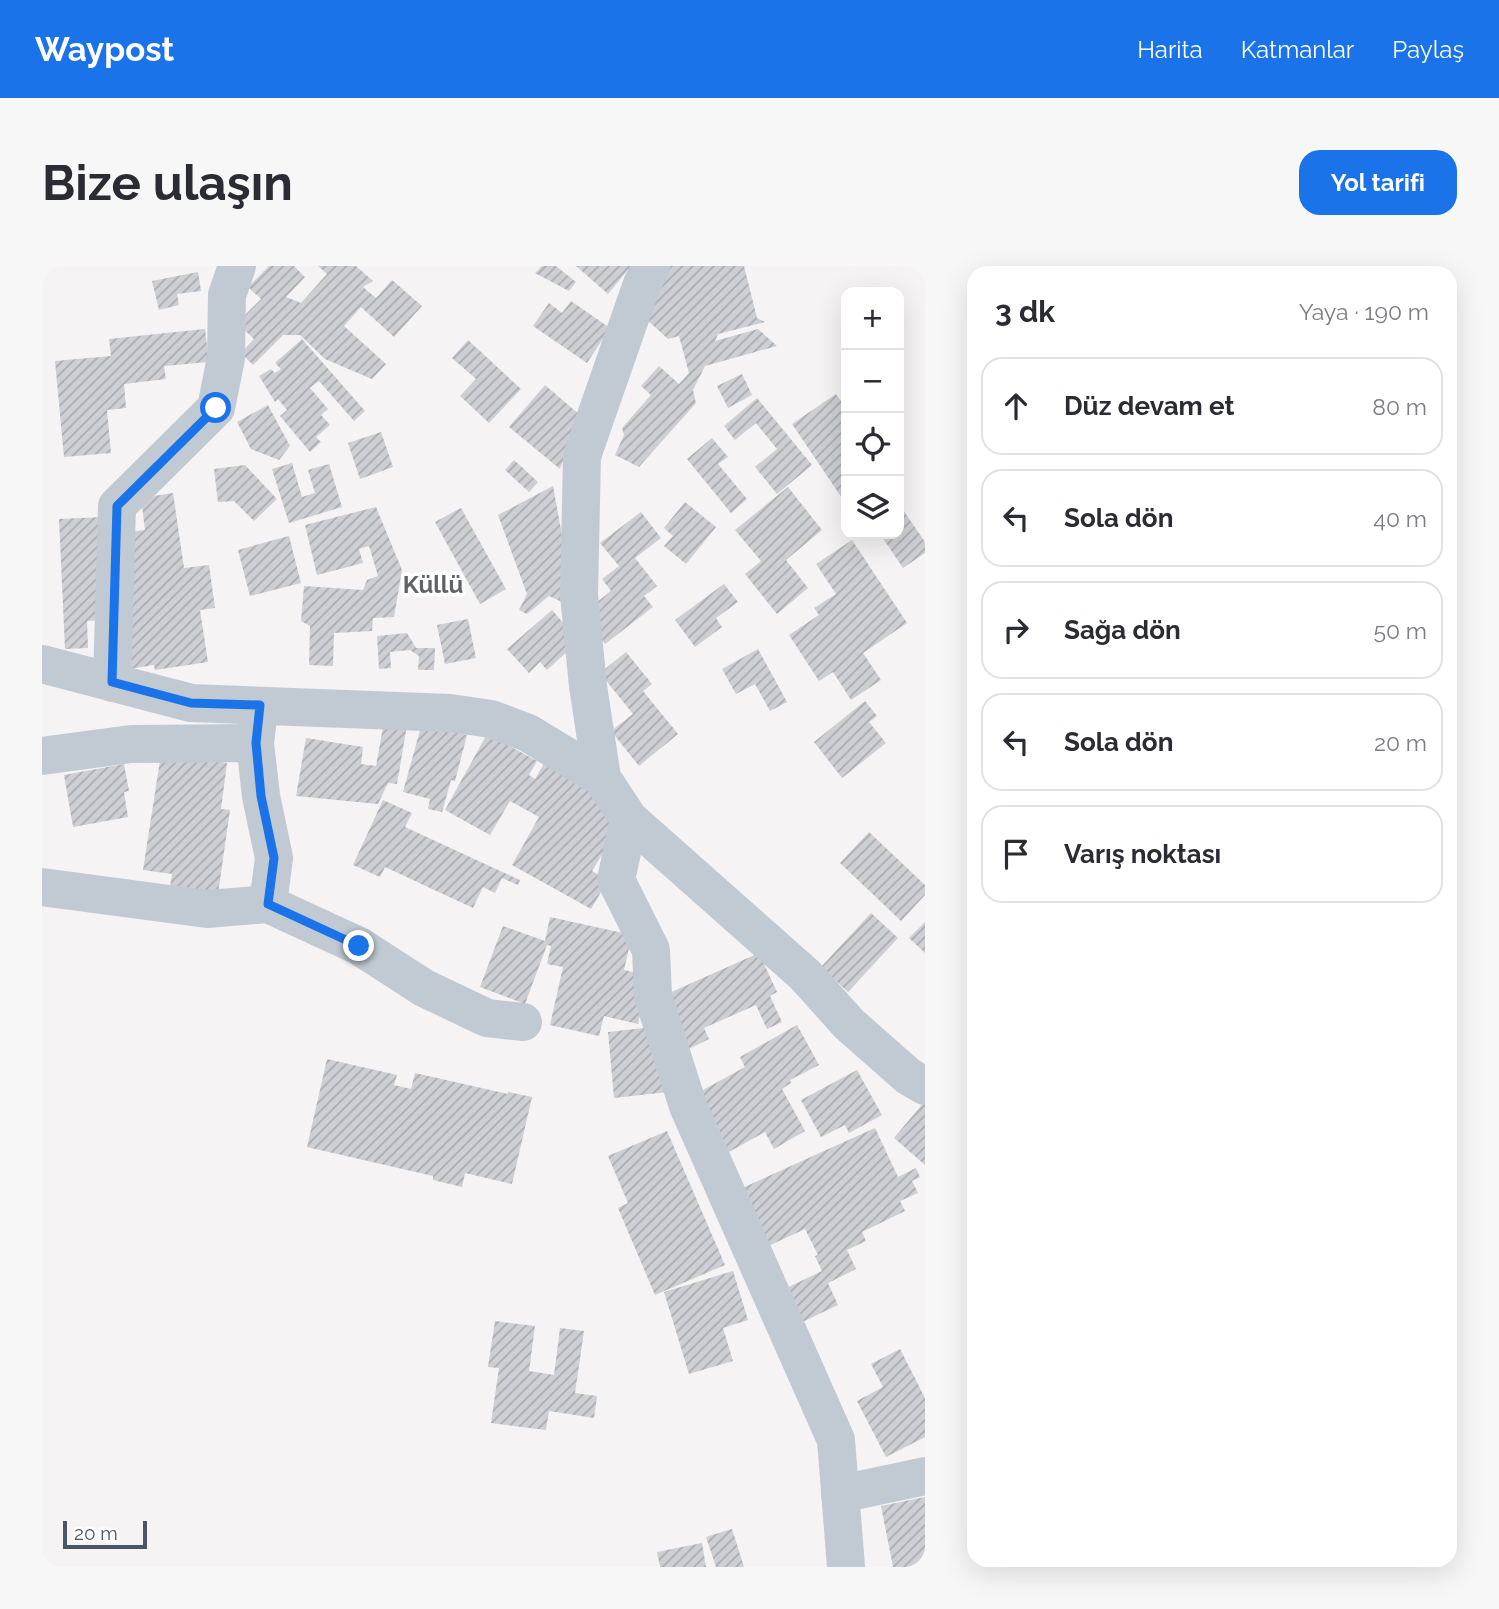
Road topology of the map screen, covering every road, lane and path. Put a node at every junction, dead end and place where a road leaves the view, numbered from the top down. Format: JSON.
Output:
{"nodes":[{"id":1,"x":237,"y":266,"type":"edge"},
{"id":2,"x":653,"y":266,"type":"edge"},
{"id":3,"x":42,"y":664,"type":"edge"},
{"id":4,"x":112,"y":682,"type":"junction"},
{"id":5,"x":260,"y":705,"type":"junction"},
{"id":6,"x":256,"y":743,"type":"junction"},
{"id":7,"x":42,"y":756,"type":"edge"},
{"id":8,"x":602,"y":778,"type":"junction"},
{"id":9,"x":629,"y":819,"type":"junction"},
{"id":10,"x":42,"y":887,"type":"edge"},
{"id":11,"x":268,"y":904,"type":"junction"},
{"id":12,"x":523,"y":1023,"type":"dead end"},
{"id":13,"x":925,"y":1086,"type":"edge"},
{"id":14,"x":925,"y":1476,"type":"edge"},
{"id":15,"x":840,"y":1494,"type":"junction"},
{"id":16,"x":846,"y":1567,"type":"edge"}],
"edges":[{"from":1,"to":4,"type":"street"},
{"from":2,"to":8,"type":"street"},
{"from":3,"to":4,"type":"street"},
{"from":4,"to":5,"type":"street"},
{"from":5,"to":6,"type":"street"},
{"from":5,"to":8,"type":"street"},
{"from":6,"to":7,"type":"street"},
{"from":6,"to":11,"type":"street"},
{"from":8,"to":9,"type":"street"},
{"from":9,"to":13,"type":"street"},
{"from":9,"to":15,"type":"street"},
{"from":10,"to":11,"type":"street"},
{"from":11,"to":12,"type":"street"},
{"from":14,"to":15,"type":"street"},
{"from":15,"to":16,"type":"street"}]}
